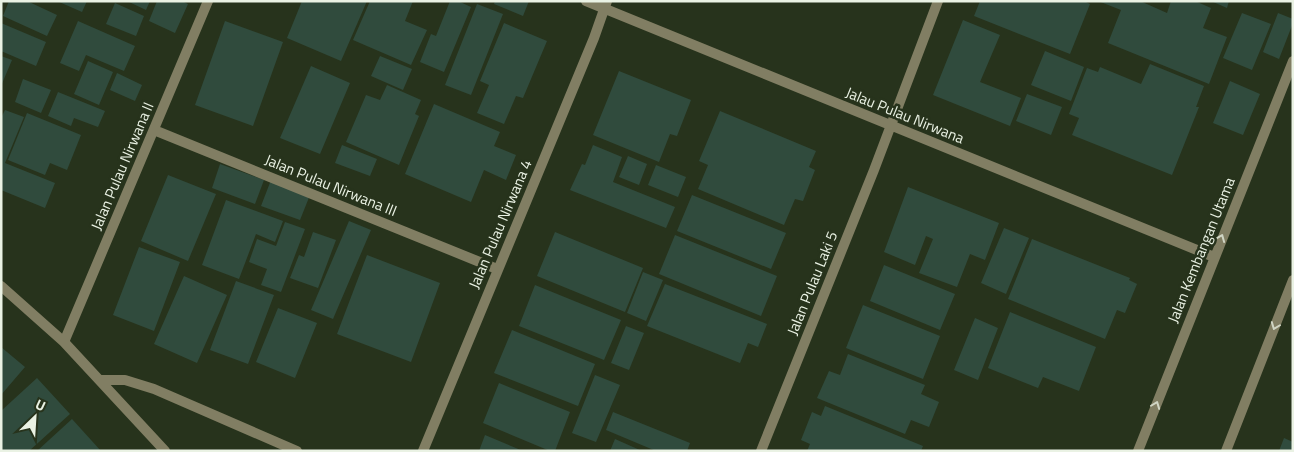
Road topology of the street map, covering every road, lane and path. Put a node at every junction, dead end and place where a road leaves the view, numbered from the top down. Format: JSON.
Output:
{"nodes":[{"id":1,"x":208,"y":1,"type":"edge"},
{"id":2,"x":586,"y":1,"type":"edge"},
{"id":3,"x":938,"y":1,"type":"edge"},
{"id":4,"x":606,"y":5,"type":"edge"},
{"id":5,"x":1293,"y":61,"type":"edge"},
{"id":6,"x":891,"y":126,"type":"junction"},
{"id":7,"x":154,"y":130,"type":"junction"},
{"id":8,"x":1214,"y":257,"type":"junction"},
{"id":9,"x":497,"y":269,"type":"junction"},
{"id":10,"x":1293,"y":280,"type":"edge"},
{"id":11,"x":1,"y":286,"type":"edge"},
{"id":12,"x":64,"y":342,"type":"junction"},
{"id":13,"x":100,"y":380,"type":"junction"},
{"id":14,"x":165,"y":451,"type":"edge"},
{"id":15,"x":297,"y":451,"type":"edge"},
{"id":16,"x":423,"y":451,"type":"edge"},
{"id":17,"x":761,"y":451,"type":"edge"},
{"id":18,"x":1138,"y":451,"type":"edge"},
{"id":19,"x":1226,"y":451,"type":"edge"}],
"edges":[{"from":1,"to":7,"type":"street","name":"Jalan Pulau Nirwana II"},
{"from":2,"to":4,"type":"street","name":"Jalau Pulau Nirwana"},
{"from":3,"to":6,"type":"street","name":"Jalan Pulau Laki 5"},
{"from":4,"to":6,"type":"street","name":"Jalau Pulau Nirwana"},
{"from":4,"to":9,"type":"street","name":"Jalan Pulau Nirwana 4"},
{"from":8,"to":5,"type":"street","name":"Jalan Kembangan Utama","one_way":true},
{"from":6,"to":8,"type":"street","name":"Jalau Pulau Nirwana"},
{"from":6,"to":17,"type":"street","name":"Jalan Pulau Laki 5"},
{"from":7,"to":9,"type":"street","name":"Jalan Pulau Nirwana III"},
{"from":7,"to":12,"type":"street","name":"Jalan Pulau Nirwana II"},
{"from":18,"to":8,"type":"street","name":"Jalan Kembangan Utama","one_way":true},
{"from":9,"to":16,"type":"street","name":"Jalan Pulau Nirwana 4"},
{"from":10,"to":19,"type":"street","one_way":true},
{"from":11,"to":12,"type":"street"},
{"from":12,"to":13,"type":"street"},
{"from":13,"to":14,"type":"street"},
{"from":13,"to":15,"type":"street"}]}
